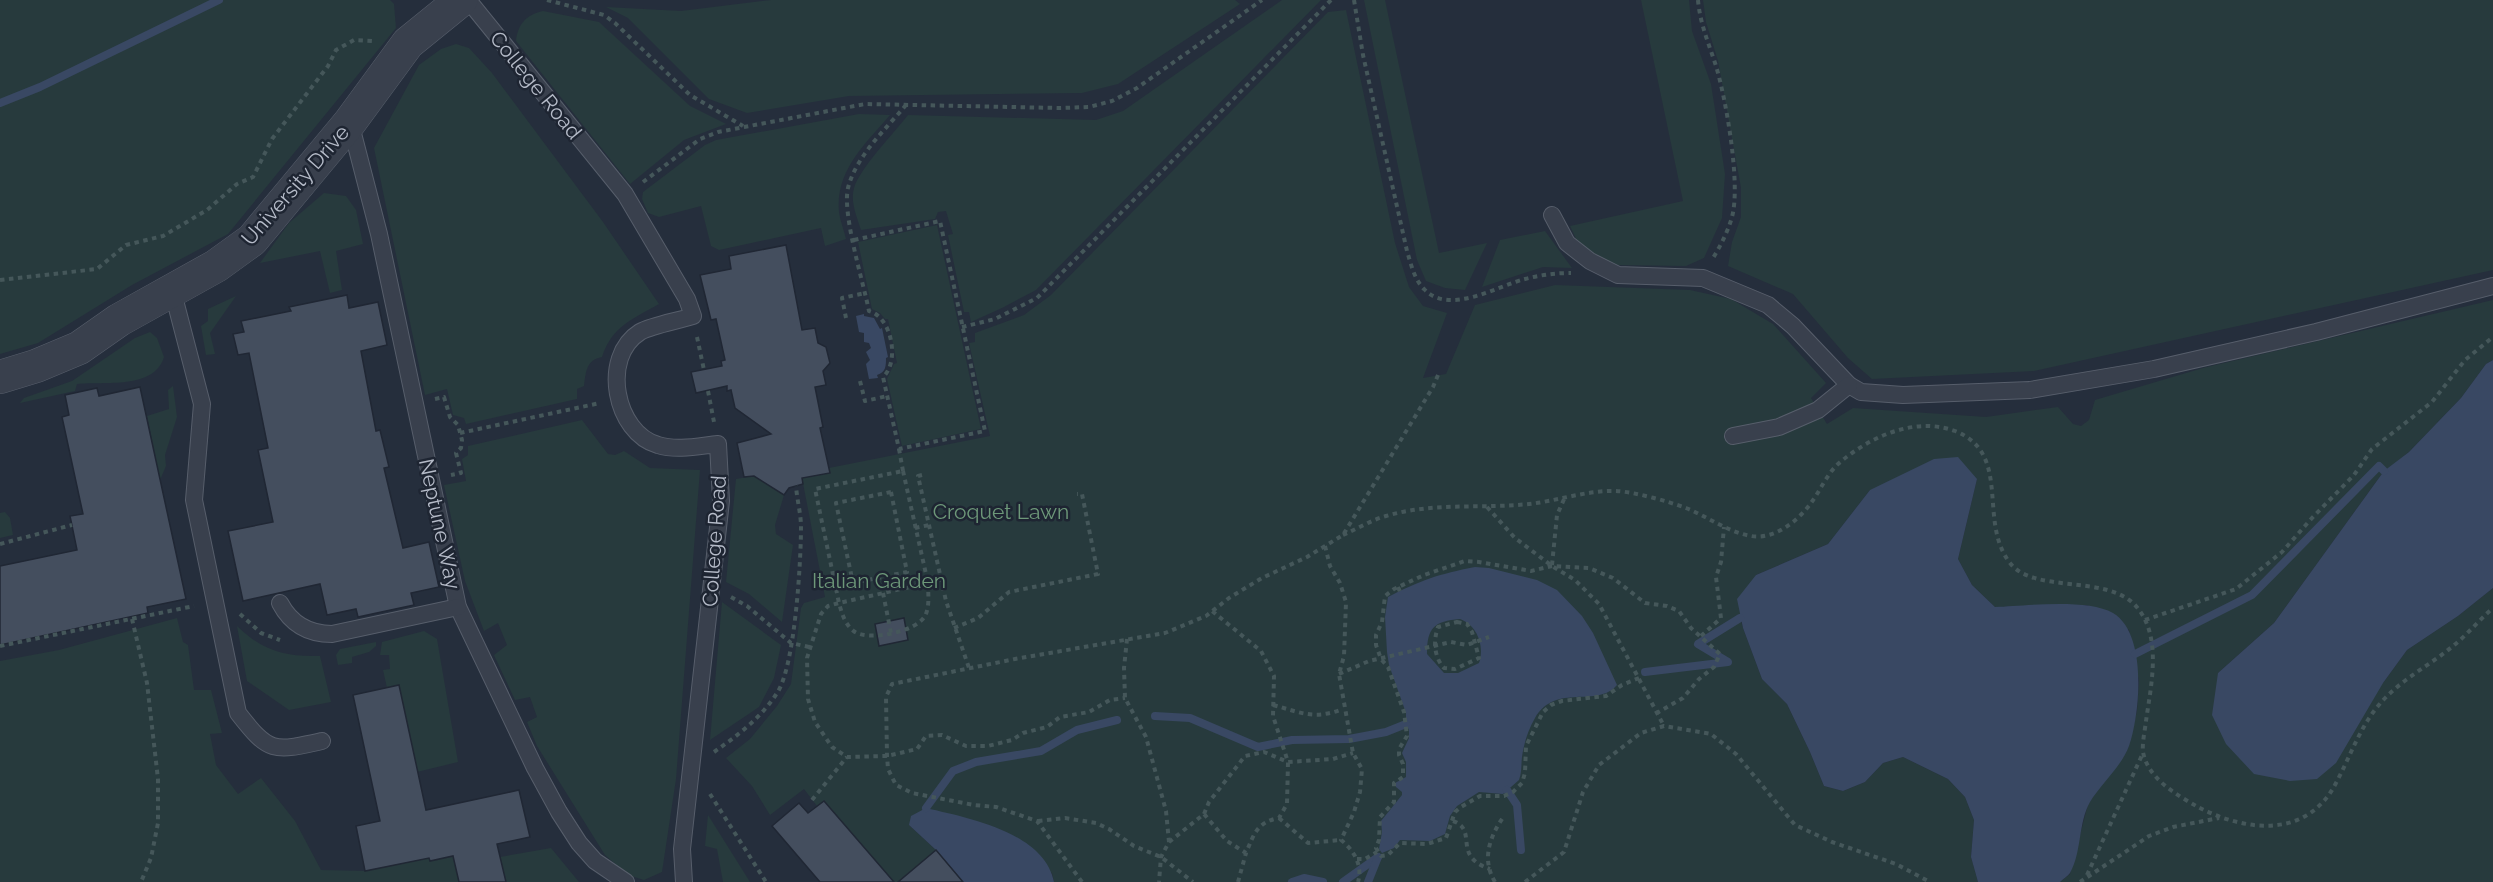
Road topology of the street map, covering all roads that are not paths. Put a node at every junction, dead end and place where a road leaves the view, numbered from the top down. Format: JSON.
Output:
{"nodes":[{"id":1,"x":460,"y":0,"type":"edge"},
{"id":2,"x":468,"y":0,"type":"edge"},
{"id":3,"x":350,"y":122,"type":"junction"},
{"id":4,"x":1552,"y":215,"type":"dead end"},
{"id":5,"x":2493,"y":286,"type":"edge"},
{"id":6,"x":172,"y":289,"type":"junction"},
{"id":7,"x":0,"y":377,"type":"edge"},
{"id":8,"x":1849,"y":385,"type":"junction"},
{"id":9,"x":1733,"y":436,"type":"dead end"},
{"id":10,"x":280,"y":603,"type":"dead end"},
{"id":11,"x":458,"y":607,"type":"junction"},
{"id":12,"x":322,"y":741,"type":"dead end"},
{"id":13,"x":626,"y":882,"type":"edge"},
{"id":14,"x":684,"y":882,"type":"edge"}],
"edges":[{"from":1,"to":3,"type":"street","name":"University Drive"},
{"from":2,"to":14,"type":"lane","name":"College Road"},
{"from":3,"to":6,"type":"street","name":"University Drive"},
{"from":3,"to":11,"type":"lane","name":"Neptune Way"},
{"from":4,"to":8,"type":"lane"},
{"from":5,"to":8,"type":"lane"},
{"from":6,"to":7,"type":"street","name":"University Drive"},
{"from":6,"to":12,"type":"lane"},
{"from":8,"to":9,"type":"lane"},
{"from":10,"to":11,"type":"lane"},
{"from":11,"to":13,"type":"lane","name":"Neptune Way"}]}
